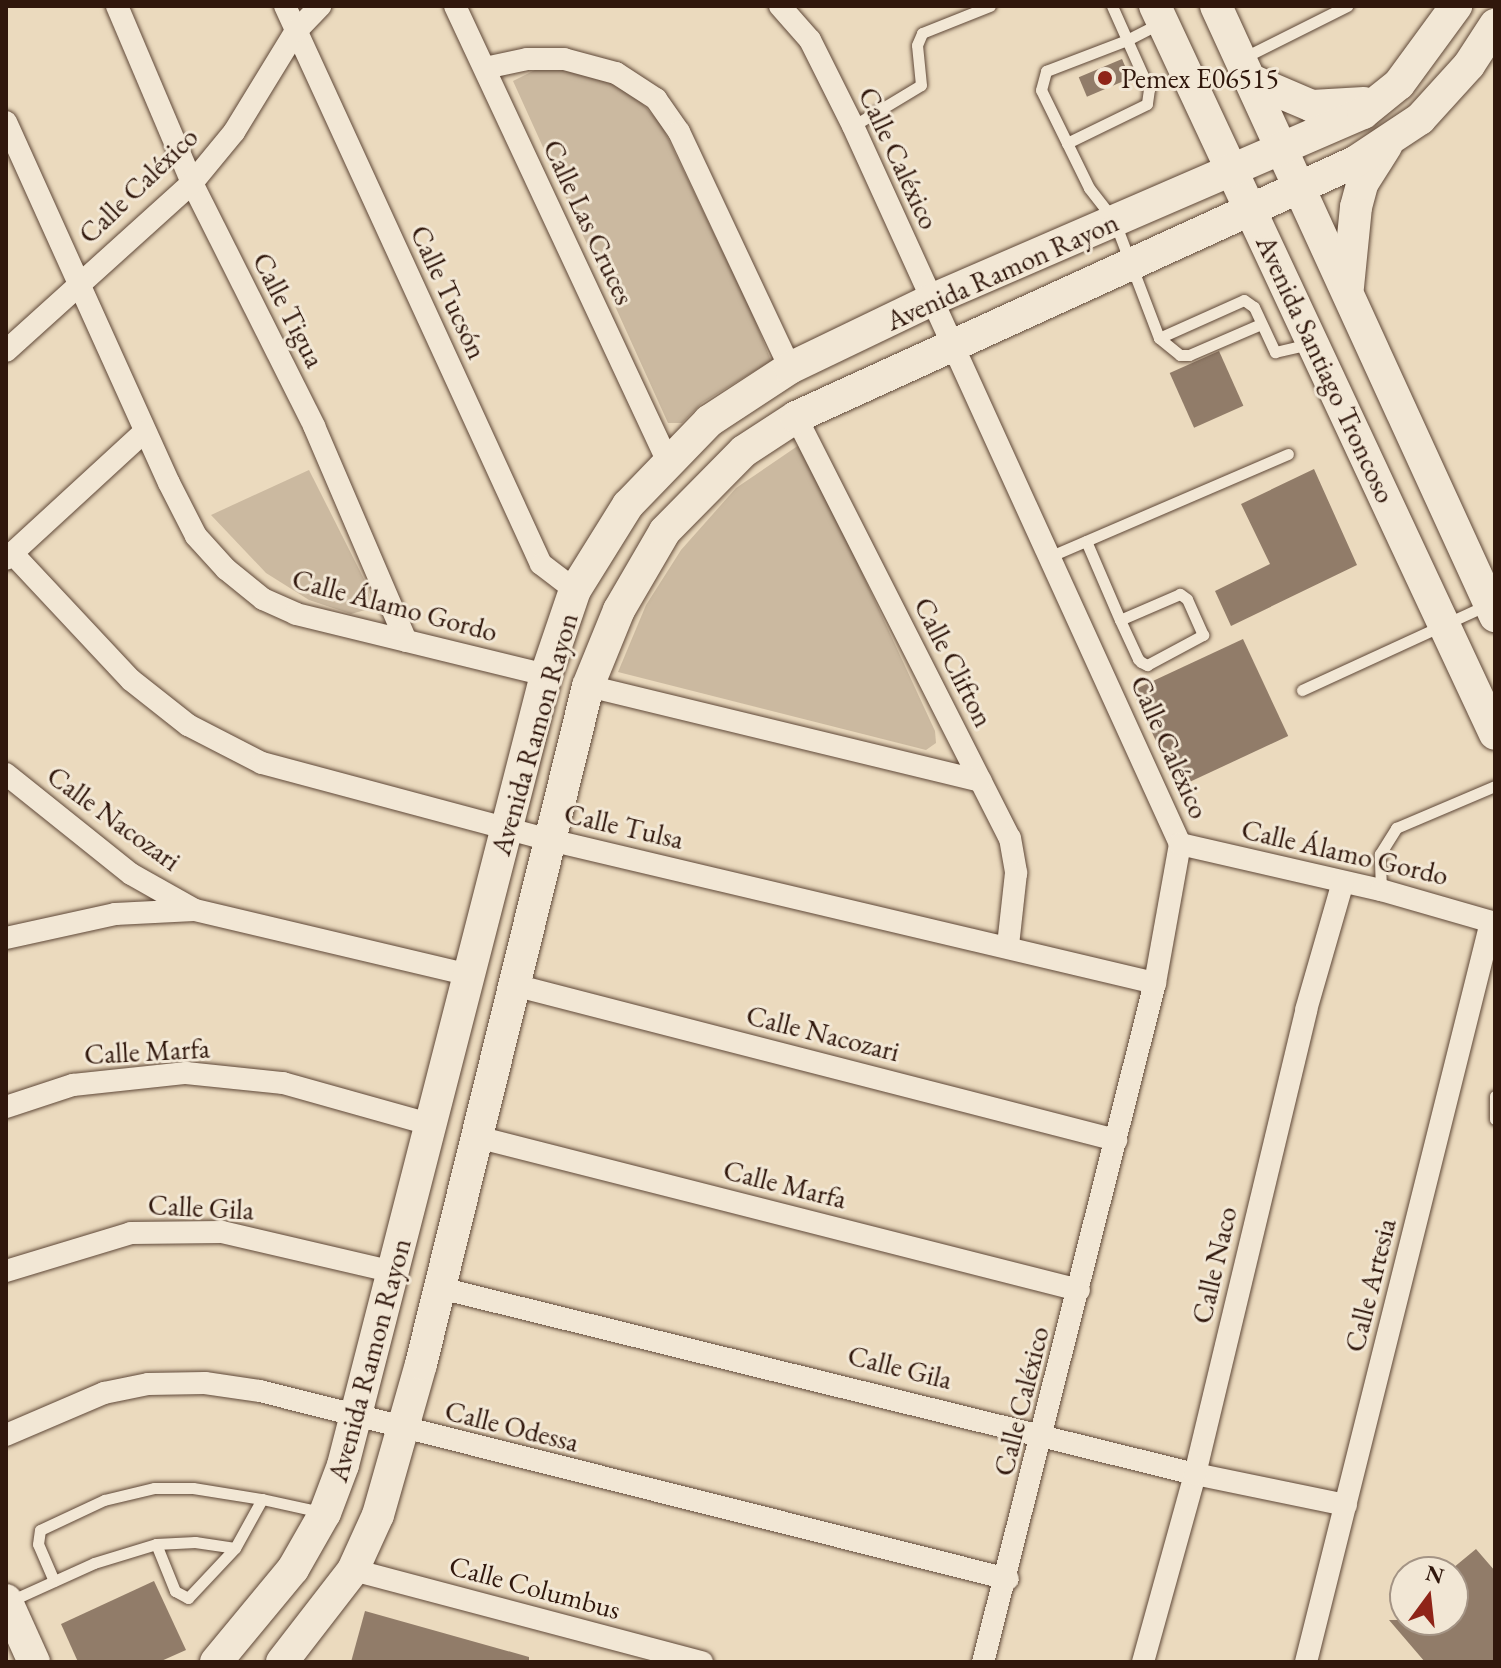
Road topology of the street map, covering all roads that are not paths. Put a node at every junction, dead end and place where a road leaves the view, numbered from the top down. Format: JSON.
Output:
{"nodes":[{"id":1,"x":117,"y":6,"type":"edge"},
{"id":2,"x":285,"y":6,"type":"edge"},
{"id":3,"x":320,"y":6,"type":"edge"},
{"id":4,"x":455,"y":6,"type":"edge"},
{"id":5,"x":780,"y":6,"type":"edge"},
{"id":6,"x":990,"y":6,"type":"edge"},
{"id":7,"x":1112,"y":6,"type":"edge"},
{"id":8,"x":1216,"y":6,"type":"edge"},
{"id":9,"x":1347,"y":6,"type":"edge"},
{"id":10,"x":1456,"y":6,"type":"edge"},
{"id":11,"x":1159,"y":14,"type":"edge"},
{"id":12,"x":1495,"y":25,"type":"edge"},
{"id":13,"x":296,"y":31,"type":"junction"},
{"id":14,"x":1127,"y":40,"type":"junction"},
{"id":15,"x":485,"y":68,"type":"junction"},
{"id":16,"x":1246,"y":69,"type":"junction"},
{"id":17,"x":1376,"y":103,"type":"junction"},
{"id":18,"x":6,"y":122,"type":"edge"},
{"id":19,"x":853,"y":126,"type":"junction"},
{"id":20,"x":1391,"y":140,"type":"junction"},
{"id":21,"x":1067,"y":143,"type":"junction"},
{"id":22,"x":1280,"y":147,"type":"junction"},
{"id":23,"x":1233,"y":168,"type":"junction"},
{"id":24,"x":192,"y":183,"type":"junction"},
{"id":25,"x":1300,"y":189,"type":"junction"},
{"id":26,"x":1253,"y":212,"type":"junction"},
{"id":27,"x":1114,"y":220,"type":"junction"},
{"id":28,"x":1130,"y":266,"type":"junction"},
{"id":29,"x":78,"y":285,"type":"junction"},
{"id":30,"x":1348,"y":295,"type":"junction"},
{"id":31,"x":931,"y":300,"type":"junction"},
{"id":32,"x":1261,"y":324,"type":"junction"},
{"id":33,"x":1159,"y":338,"type":"junction"},
{"id":34,"x":1314,"y":342,"type":"junction"},
{"id":35,"x":952,"y":345,"type":"junction"},
{"id":36,"x":6,"y":351,"type":"edge"},
{"id":37,"x":790,"y":368,"type":"junction"},
{"id":38,"x":796,"y":417,"type":"junction"},
{"id":39,"x":144,"y":432,"type":"junction"},
{"id":40,"x":1288,"y":454,"type":"dead end"},
{"id":41,"x":668,"y":462,"type":"junction"},
{"id":42,"x":1086,"y":541,"type":"junction"},
{"id":43,"x":9,"y":556,"type":"edge"},
{"id":44,"x":1051,"y":556,"type":"junction"},
{"id":45,"x":575,"y":590,"type":"junction"},
{"id":46,"x":1492,"y":610,"type":"edge"},
{"id":47,"x":1120,"y":620,"type":"junction"},
{"id":48,"x":1446,"y":624,"type":"junction"},
{"id":49,"x":406,"y":641,"type":"junction"},
{"id":50,"x":546,"y":675,"type":"junction"},
{"id":51,"x":588,"y":686,"type":"junction"},
{"id":52,"x":1302,"y":690,"type":"dead end"},
{"id":53,"x":1495,"y":734,"type":"edge"},
{"id":54,"x":6,"y":774,"type":"edge"},
{"id":55,"x":981,"y":781,"type":"junction"},
{"id":56,"x":1495,"y":786,"type":"edge"},
{"id":57,"x":507,"y":828,"type":"junction"},
{"id":58,"x":550,"y":840,"type":"junction"},
{"id":59,"x":1180,"y":844,"type":"junction"},
{"id":60,"x":1343,"y":882,"type":"junction"},
{"id":61,"x":1381,"y":890,"type":"junction"},
{"id":62,"x":195,"y":910,"type":"junction"},
{"id":63,"x":1493,"y":922,"type":"edge"},
{"id":64,"x":6,"y":938,"type":"edge"},
{"id":65,"x":1008,"y":945,"type":"junction"},
{"id":66,"x":470,"y":975,"type":"junction"},
{"id":67,"x":1155,"y":983,"type":"junction"},
{"id":68,"x":514,"y":985,"type":"junction"},
{"id":69,"x":1495,"y":1096,"type":"edge"},
{"id":70,"x":6,"y":1107,"type":"edge"},
{"id":71,"x":1495,"y":1119,"type":"edge"},
{"id":72,"x":432,"y":1125,"type":"junction"},
{"id":73,"x":477,"y":1137,"type":"junction"},
{"id":74,"x":1116,"y":1140,"type":"junction"},
{"id":75,"x":6,"y":1271,"type":"edge"},
{"id":76,"x":394,"y":1272,"type":"junction"},
{"id":77,"x":440,"y":1288,"type":"junction"},
{"id":78,"x":1079,"y":1290,"type":"junction"},
{"id":79,"x":358,"y":1417,"type":"junction"},
{"id":80,"x":405,"y":1430,"type":"junction"},
{"id":81,"x":1044,"y":1433,"type":"junction"},
{"id":82,"x":6,"y":1435,"type":"edge"},
{"id":83,"x":1195,"y":1474,"type":"junction"},
{"id":84,"x":262,"y":1499,"type":"junction"},
{"id":85,"x":1346,"y":1505,"type":"junction"},
{"id":86,"x":325,"y":1513,"type":"junction"},
{"id":87,"x":156,"y":1544,"type":"junction"},
{"id":88,"x":235,"y":1548,"type":"junction"},
{"id":89,"x":353,"y":1570,"type":"junction"},
{"id":90,"x":1008,"y":1579,"type":"junction"},
{"id":91,"x":54,"y":1581,"type":"junction"},
{"id":92,"x":7,"y":1601,"type":"edge"},
{"id":93,"x":688,"y":1660,"type":"edge"},
{"id":94,"x":1310,"y":1660,"type":"edge"},
{"id":95,"x":34,"y":1662,"type":"edge"},
{"id":96,"x":216,"y":1662,"type":"edge"},
{"id":97,"x":282,"y":1662,"type":"edge"},
{"id":98,"x":983,"y":1662,"type":"edge"},
{"id":99,"x":1143,"y":1662,"type":"edge"}],
"edges":[{"from":1,"to":24,"type":"street","name":"Calle Tigua"},
{"from":2,"to":13,"type":"street","name":"Calle Tucsón"},
{"from":3,"to":13,"type":"street","name":"Calle Caléxico"},
{"from":4,"to":15,"type":"street","name":"Calle Las Cruces"},
{"from":5,"to":19,"type":"street","name":"Calle Caléxico"},
{"from":6,"to":19,"type":"lane"},
{"from":7,"to":14,"type":"lane"},
{"from":8,"to":16,"type":"main road","name":"Avenida Santiago Troncoso"},
{"from":9,"to":16,"type":"lane"},
{"from":10,"to":17,"type":"main road","name":"Avenida Ramon Rayon"},
{"from":11,"to":14,"type":"lane"},
{"from":11,"to":23,"type":"main road","name":"Avenida Santiago Troncoso"},
{"from":12,"to":20,"type":"main road","name":"Avenida Ramon Rayon"},
{"from":13,"to":24,"type":"street","name":"Calle Caléxico"},
{"from":13,"to":45,"type":"street","name":"Calle Tucsón"},
{"from":14,"to":21,"type":"lane"},
{"from":14,"to":21,"type":"lane"},
{"from":15,"to":37,"type":"street"},
{"from":15,"to":41,"type":"street","name":"Calle Las Cruces"},
{"from":16,"to":17,"type":"main road"},
{"from":16,"to":22,"type":"main road","name":"Avenida Santiago Troncoso"},
{"from":17,"to":22,"type":"main road","name":"Avenida Ramon Rayon"},
{"from":18,"to":29,"type":"street","name":"Calle Álamo Gordo"},
{"from":19,"to":31,"type":"street","name":"Calle Caléxico"},
{"from":20,"to":25,"type":"main road","name":"Avenida Ramon Rayon"},
{"from":20,"to":30,"type":"main road"},
{"from":21,"to":27,"type":"lane"},
{"from":22,"to":23,"type":"main road","name":"Avenida Ramon Rayon"},
{"from":22,"to":25,"type":"main road","name":"Avenida Santiago Troncoso"},
{"from":23,"to":26,"type":"main road","name":"Avenida Santiago Troncoso"},
{"from":23,"to":27,"type":"main road","name":"Avenida Ramon Rayon"},
{"from":24,"to":29,"type":"street","name":"Calle Caléxico"},
{"from":24,"to":49,"type":"street","name":"Calle Tigua"},
{"from":25,"to":26,"type":"main road","name":"Avenida Ramon Rayon"},
{"from":25,"to":30,"type":"main road","name":"Avenida Santiago Troncoso"},
{"from":26,"to":28,"type":"main road","name":"Avenida Ramon Rayon"},
{"from":26,"to":34,"type":"main road","name":"Avenida Santiago Troncoso"},
{"from":27,"to":28,"type":"lane"},
{"from":27,"to":31,"type":"main road","name":"Avenida Ramon Rayon"},
{"from":28,"to":33,"type":"lane"},
{"from":28,"to":35,"type":"main road","name":"Avenida Ramon Rayon"},
{"from":29,"to":36,"type":"street","name":"Calle Caléxico"},
{"from":29,"to":39,"type":"street","name":"Calle Álamo Gordo"},
{"from":30,"to":46,"type":"main road","name":"Avenida Santiago Troncoso"},
{"from":31,"to":35,"type":"street","name":"Calle Caléxico"},
{"from":31,"to":37,"type":"main road","name":"Avenida Ramon Rayon"},
{"from":32,"to":33,"type":"lane"},
{"from":32,"to":33,"type":"lane"},
{"from":32,"to":34,"type":"lane"},
{"from":34,"to":48,"type":"main road","name":"Avenida Santiago Troncoso"},
{"from":35,"to":38,"type":"main road","name":"Avenida Ramon Rayon"},
{"from":35,"to":44,"type":"street","name":"Calle Caléxico"},
{"from":37,"to":41,"type":"main road","name":"Avenida Ramon Rayon"},
{"from":38,"to":51,"type":"main road","name":"Avenida Ramon Rayon"},
{"from":38,"to":55,"type":"street","name":"Calle Clifton"},
{"from":39,"to":43,"type":"street"},
{"from":39,"to":49,"type":"street","name":"Calle Álamo Gordo"},
{"from":40,"to":42,"type":"lane"},
{"from":41,"to":45,"type":"main road","name":"Avenida Ramon Rayon"},
{"from":42,"to":44,"type":"lane"},
{"from":42,"to":47,"type":"lane"},
{"from":43,"to":57,"type":"street","name":"Calle Tulsa"},
{"from":44,"to":59,"type":"street","name":"Calle Caléxico"},
{"from":45,"to":50,"type":"main road","name":"Avenida Ramon Rayon"},
{"from":46,"to":48,"type":"lane"},
{"from":47,"to":47,"type":"lane"},
{"from":48,"to":52,"type":"lane"},
{"from":48,"to":53,"type":"main road","name":"Avenida Santiago Troncoso"},
{"from":49,"to":50,"type":"street","name":"Calle Álamo Gordo"},
{"from":50,"to":57,"type":"main road","name":"Avenida Ramon Rayon"},
{"from":51,"to":55,"type":"street"},
{"from":51,"to":58,"type":"main road","name":"Avenida Ramon Rayon"},
{"from":54,"to":62,"type":"street","name":"Calle Nacozari"},
{"from":55,"to":65,"type":"street","name":"Calle Clifton"},
{"from":56,"to":61,"type":"lane"},
{"from":57,"to":58,"type":"street","name":"Calle Tulsa"},
{"from":57,"to":66,"type":"main road","name":"Avenida Ramon Rayon"},
{"from":58,"to":65,"type":"street","name":"Calle Tulsa"},
{"from":58,"to":68,"type":"main road","name":"Avenida Ramon Rayon"},
{"from":59,"to":60,"type":"street","name":"Calle Álamo Gordo"},
{"from":59,"to":67,"type":"street","name":"Calle Caléxico"},
{"from":60,"to":61,"type":"street","name":"Calle Álamo Gordo"},
{"from":60,"to":83,"type":"street","name":"Calle Naco"},
{"from":61,"to":63,"type":"street","name":"Calle Álamo Gordo"},
{"from":62,"to":64,"type":"street"},
{"from":62,"to":66,"type":"street","name":"Calle Nacozari"},
{"from":63,"to":85,"type":"street","name":"Calle Artesia"},
{"from":65,"to":67,"type":"street","name":"Calle Tulsa"},
{"from":66,"to":72,"type":"main road","name":"Avenida Ramon Rayon"},
{"from":67,"to":74,"type":"street","name":"Calle Caléxico"},
{"from":68,"to":73,"type":"main road","name":"Avenida Ramon Rayon"},
{"from":68,"to":74,"type":"street","name":"Calle Nacozari"},
{"from":69,"to":71,"type":"lane"},
{"from":70,"to":72,"type":"street","name":"Calle Marfa"},
{"from":72,"to":76,"type":"main road","name":"Avenida Ramon Rayon"},
{"from":73,"to":77,"type":"main road","name":"Avenida Ramon Rayon"},
{"from":73,"to":78,"type":"street","name":"Calle Marfa"},
{"from":74,"to":78,"type":"street","name":"Calle Caléxico"},
{"from":75,"to":76,"type":"street","name":"Calle Gila"},
{"from":76,"to":79,"type":"main road","name":"Avenida Ramon Rayon"},
{"from":77,"to":80,"type":"main road","name":"Avenida Ramon Rayon"},
{"from":77,"to":81,"type":"street","name":"Calle Gila"},
{"from":78,"to":81,"type":"street","name":"Calle Caléxico"},
{"from":79,"to":80,"type":"street","name":"Calle Odessa"},
{"from":79,"to":82,"type":"street","name":"Calle Odessa"},
{"from":79,"to":86,"type":"main road","name":"Avenida Ramon Rayon"},
{"from":80,"to":89,"type":"main road","name":"Avenida Ramon Rayon"},
{"from":80,"to":90,"type":"street","name":"Calle Odessa"},
{"from":81,"to":83,"type":"street","name":"Calle Gila"},
{"from":81,"to":90,"type":"street","name":"Calle Caléxico"},
{"from":83,"to":85,"type":"street","name":"Calle Gila"},
{"from":83,"to":99,"type":"street","name":"Calle Naco"},
{"from":84,"to":86,"type":"lane"},
{"from":84,"to":88,"type":"lane"},
{"from":84,"to":91,"type":"lane"},
{"from":85,"to":94,"type":"street","name":"Calle Artesia"},
{"from":86,"to":96,"type":"main road","name":"Avenida Ramon Rayon"},
{"from":87,"to":88,"type":"lane"},
{"from":87,"to":88,"type":"lane"},
{"from":87,"to":91,"type":"lane"},
{"from":89,"to":93,"type":"street","name":"Calle Columbus"},
{"from":89,"to":97,"type":"main road","name":"Avenida Ramon Rayon"},
{"from":90,"to":98,"type":"street","name":"Calle Caléxico"},
{"from":91,"to":92,"type":"lane"},
{"from":92,"to":95,"type":"main road"}]}
